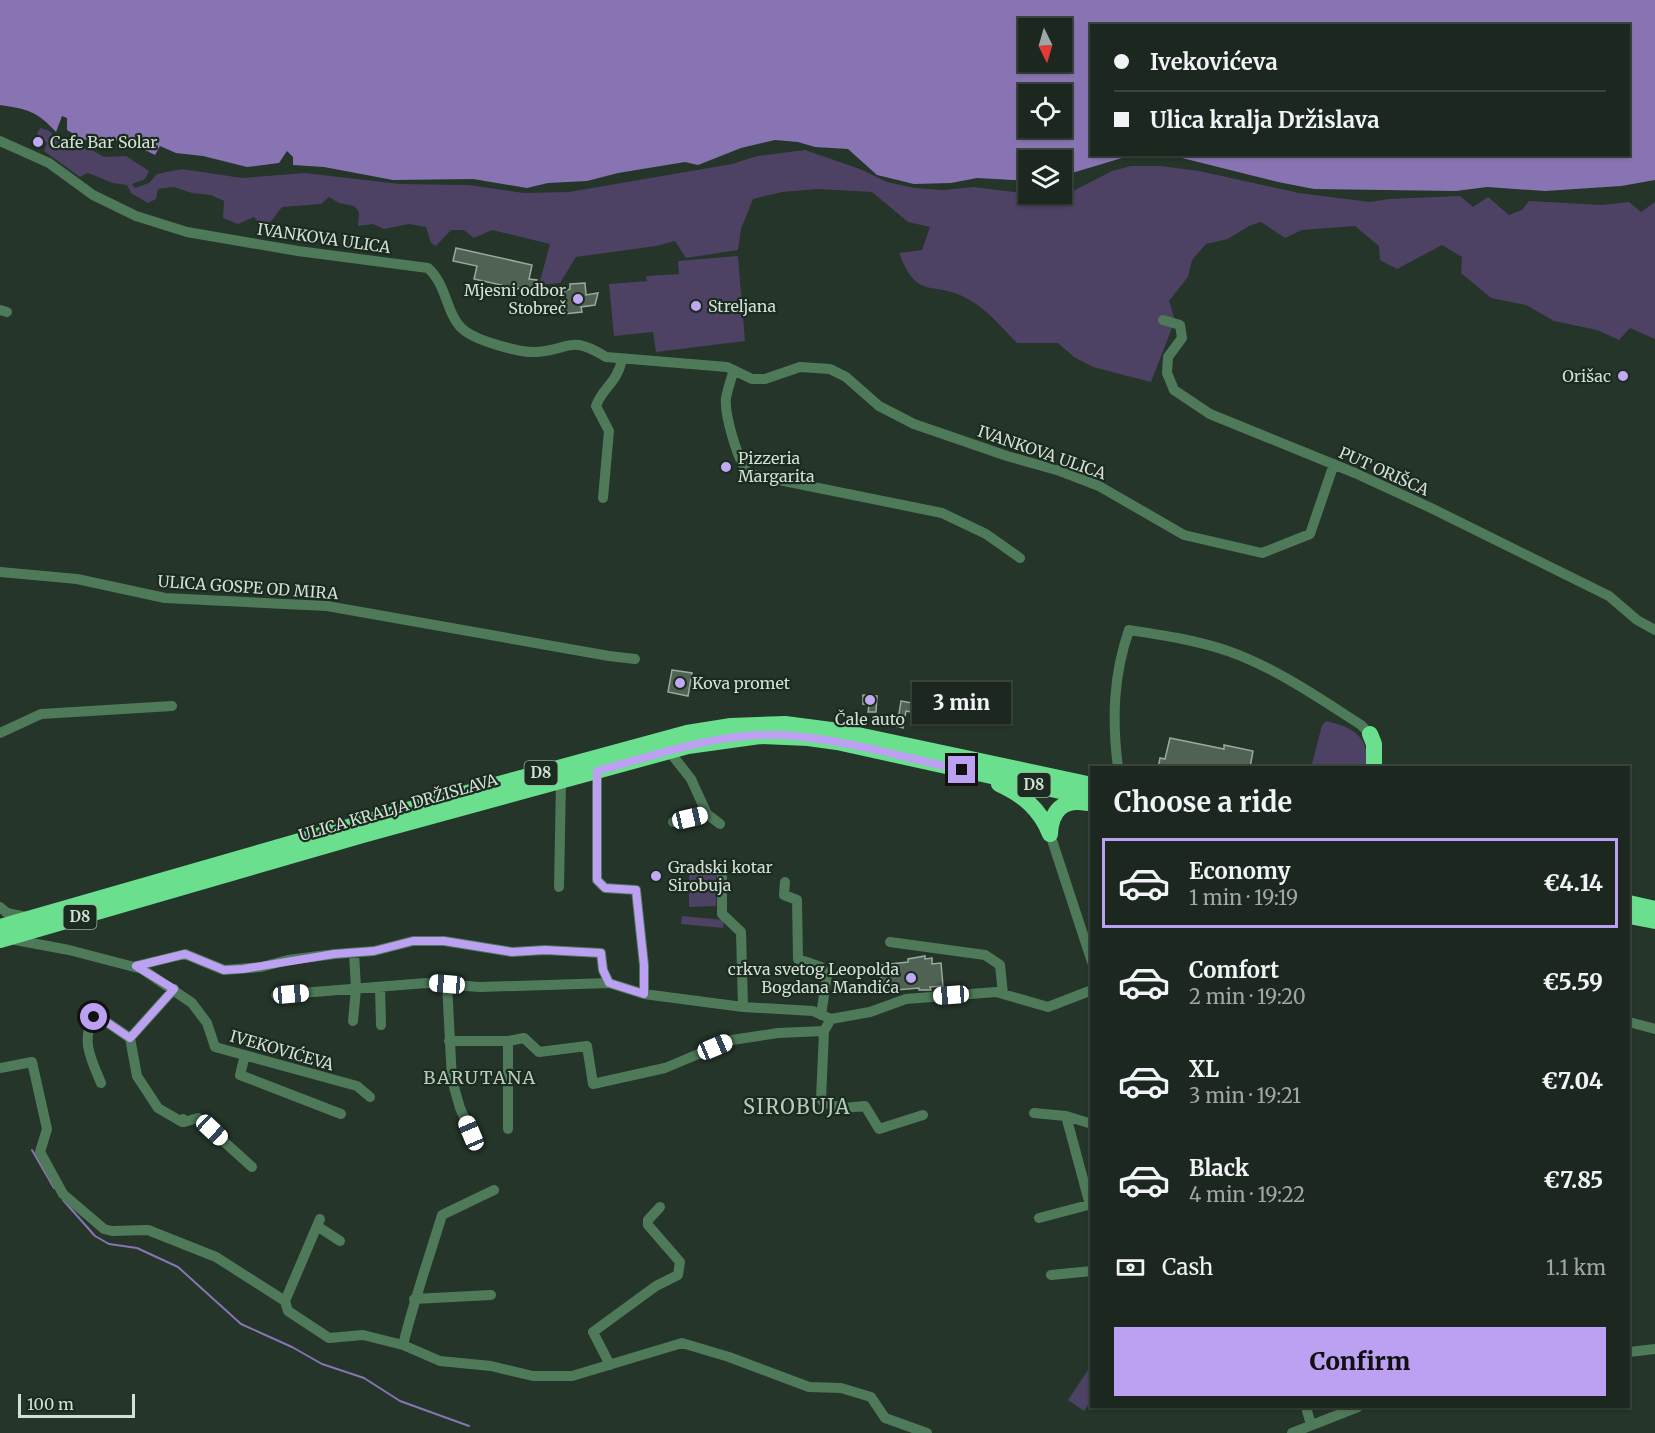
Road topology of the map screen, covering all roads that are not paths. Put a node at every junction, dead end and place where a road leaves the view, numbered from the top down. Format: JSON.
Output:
{"nodes":[{"id":1,"x":0,"y":141,"type":"edge"},
{"id":2,"x":1163,"y":320,"type":"dead end"},
{"id":3,"x":622,"y":360,"type":"junction"},
{"id":4,"x":734,"y":370,"type":"junction"},
{"id":5,"x":1334,"y":464,"type":"junction"},
{"id":6,"x":603,"y":498,"type":"dead end"},
{"id":7,"x":1020,"y":558,"type":"dead end"},
{"id":8,"x":0,"y":572,"type":"edge"},
{"id":9,"x":1655,"y":630,"type":"edge"},
{"id":10,"x":635,"y":658,"type":"dead end"},
{"id":11,"x":172,"y":706,"type":"dead end"},
{"id":12,"x":0,"y":733,"type":"edge"},
{"id":13,"x":1370,"y":734,"type":"joint"},
{"id":14,"x":669,"y":752,"type":"junction"},
{"id":15,"x":1118,"y":766,"type":"edge"},
{"id":16,"x":1374,"y":766,"type":"edge"},
{"id":17,"x":597,"y":771,"type":"junction"},
{"id":18,"x":975,"y":773,"type":"junction"},
{"id":19,"x":561,"y":781,"type":"junction"},
{"id":20,"x":1090,"y":785,"type":"edge"},
{"id":21,"x":1090,"y":798,"type":"edge"},
{"id":22,"x":1090,"y":804,"type":"edge"},
{"id":23,"x":707,"y":814,"type":"junction"},
{"id":24,"x":673,"y":822,"type":"dead end"},
{"id":25,"x":720,"y":824,"type":"dead end"},
{"id":26,"x":1050,"y":834,"type":"junction"},
{"id":27,"x":722,"y":866,"type":"dead end"},
{"id":28,"x":785,"y":882,"type":"dead end"},
{"id":29,"x":559,"y":887,"type":"dead end"},
{"id":30,"x":1630,"y":903,"type":"edge"},
{"id":31,"x":0,"y":907,"type":"edge"},
{"id":32,"x":1655,"y":909,"type":"edge"},
{"id":33,"x":32,"y":918,"type":"junction"},
{"id":34,"x":2,"y":935,"type":"edge"},
{"id":35,"x":890,"y":942,"type":"dead end"},
{"id":36,"x":354,"y":953,"type":"junction"},
{"id":37,"x":1090,"y":956,"type":"edge"},
{"id":38,"x":136,"y":966,"type":"junction"},
{"id":39,"x":609,"y":983,"type":"junction"},
{"id":40,"x":447,"y":984,"type":"junction"},
{"id":41,"x":380,"y":987,"type":"junction"},
{"id":42,"x":174,"y":989,"type":"junction"},
{"id":43,"x":356,"y":989,"type":"junction"},
{"id":44,"x":1090,"y":991,"type":"edge"},
{"id":45,"x":644,"y":994,"type":"junction"},
{"id":46,"x":1003,"y":994,"type":"junction"},
{"id":47,"x":276,"y":995,"type":"dead end"},
{"id":48,"x":743,"y":1007,"type":"junction"},
{"id":49,"x":826,"y":1017,"type":"junction"},
{"id":50,"x":353,"y":1021,"type":"dead end"},
{"id":51,"x":1630,"y":1022,"type":"edge"},
{"id":52,"x":381,"y":1025,"type":"dead end"},
{"id":53,"x":1655,"y":1029,"type":"edge"},
{"id":54,"x":824,"y":1031,"type":"junction"},
{"id":55,"x":130,"y":1038,"type":"junction"},
{"id":56,"x":449,"y":1041,"type":"junction"},
{"id":57,"x":508,"y":1041,"type":"junction"},
{"id":58,"x":245,"y":1054,"type":"junction"},
{"id":59,"x":0,"y":1068,"type":"edge"},
{"id":60,"x":101,"y":1083,"type":"dead end"},
{"id":61,"x":370,"y":1097,"type":"dead end"},
{"id":62,"x":1034,"y":1113,"type":"dead end"},
{"id":63,"x":341,"y":1114,"type":"dead end"},
{"id":64,"x":923,"y":1115,"type":"dead end"},
{"id":65,"x":1066,"y":1116,"type":"junction"},
{"id":66,"x":1090,"y":1123,"type":"edge"},
{"id":67,"x":508,"y":1129,"type":"dead end"},
{"id":68,"x":471,"y":1133,"type":"dead end"},
{"id":69,"x":252,"y":1167,"type":"dead end"},
{"id":70,"x":494,"y":1190,"type":"dead end"},
{"id":71,"x":1090,"y":1201,"type":"edge"},
{"id":72,"x":1090,"y":1205,"type":"edge"},
{"id":73,"x":660,"y":1207,"type":"dead end"},
{"id":74,"x":1039,"y":1218,"type":"dead end"},
{"id":75,"x":340,"y":1241,"type":"dead end"},
{"id":76,"x":1090,"y":1271,"type":"edge"},
{"id":77,"x":1051,"y":1275,"type":"dead end"},
{"id":78,"x":491,"y":1295,"type":"dead end"},
{"id":79,"x":414,"y":1299,"type":"junction"},
{"id":80,"x":285,"y":1301,"type":"junction"},
{"id":81,"x":403,"y":1345,"type":"junction"},
{"id":82,"x":1655,"y":1349,"type":"edge"},
{"id":83,"x":1630,"y":1352,"type":"edge"},
{"id":84,"x":610,"y":1365,"type":"junction"},
{"id":85,"x":1306,"y":1408,"type":"edge"},
{"id":86,"x":1355,"y":1408,"type":"edge"},
{"id":87,"x":1311,"y":1425,"type":"junction"},
{"id":88,"x":927,"y":1433,"type":"edge"},
{"id":89,"x":1293,"y":1433,"type":"edge"}],
"edges":[{"from":1,"to":3,"type":"street","name":"IVANKOVA ULICA"},
{"from":2,"to":5,"type":"street","name":"PUT ORIŠCA"},
{"from":3,"to":4,"type":"street","name":"IVANKOVA ULICA"},
{"from":3,"to":6,"type":"street"},
{"from":4,"to":5,"type":"street","name":"IVANKOVA ULICA"},
{"from":4,"to":7,"type":"street"},
{"from":5,"to":9,"type":"street","name":"PUT ORIŠCA"},
{"from":8,"to":10,"type":"street","name":"ULICA GOSPE OD MIRA"},
{"from":11,"to":12,"type":"street"},
{"from":13,"to":15,"type":"street"},
{"from":13,"to":16,"type":"highway"},
{"from":14,"to":17,"type":"highway","name":"ULICA KRALJA DRŽISLAVA","number":"D8"},
{"from":14,"to":18,"type":"highway","name":"ULICA KRALJA DRŽISLAVA","number":"D8"},
{"from":14,"to":23,"type":"street"},
{"from":17,"to":19,"type":"highway","name":"ULICA KRALJA DRŽISLAVA","number":"D8"},
{"from":17,"to":45,"type":"street"},
{"from":18,"to":21,"type":"highway","name":"ULICA KRALJA DRŽISLAVA","number":"D8"},
{"from":18,"to":26,"type":"highway"},
{"from":19,"to":29,"type":"street"},
{"from":19,"to":34,"type":"highway","name":"ULICA KRALJA DRŽISLAVA","number":"D8"},
{"from":20,"to":33,"type":"highway","name":"ULICA KRALJA DRŽISLAVA","number":"D8"},
{"from":22,"to":26,"type":"highway"},
{"from":23,"to":24,"type":"street"},
{"from":23,"to":25,"type":"street"},
{"from":26,"to":37,"type":"street"},
{"from":27,"to":48,"type":"street"},
{"from":28,"to":49,"type":"street"},
{"from":30,"to":32,"type":"highway"},
{"from":31,"to":33,"type":"street"},
{"from":33,"to":34,"type":"highway","name":"ULICA KRALJA DRŽISLAVA","number":"D8"},
{"from":34,"to":38,"type":"street","name":"IVEKOVIĆEVA"},
{"from":35,"to":46,"type":"street"},
{"from":36,"to":38,"type":"street"},
{"from":36,"to":39,"type":"street"},
{"from":36,"to":43,"type":"street"},
{"from":38,"to":42,"type":"street","name":"IVEKOVIĆEVA"},
{"from":39,"to":40,"type":"street"},
{"from":39,"to":45,"type":"street"},
{"from":40,"to":41,"type":"street"},
{"from":40,"to":56,"type":"street"},
{"from":41,"to":43,"type":"street"},
{"from":41,"to":52,"type":"street"},
{"from":42,"to":55,"type":"street"},
{"from":42,"to":58,"type":"street","name":"IVEKOVIĆEVA"},
{"from":43,"to":47,"type":"street"},
{"from":43,"to":50,"type":"street"},
{"from":44,"to":46,"type":"street"},
{"from":45,"to":48,"type":"street"},
{"from":46,"to":49,"type":"street"},
{"from":48,"to":49,"type":"street"},
{"from":49,"to":54,"type":"street"},
{"from":51,"to":53,"type":"street"},
{"from":54,"to":57,"type":"street"},
{"from":54,"to":64,"type":"street"},
{"from":55,"to":60,"type":"street"},
{"from":55,"to":69,"type":"street"},
{"from":56,"to":57,"type":"street"},
{"from":56,"to":68,"type":"street"},
{"from":57,"to":67,"type":"street"},
{"from":58,"to":61,"type":"street","name":"IVEKOVIĆEVA"},
{"from":58,"to":63,"type":"street"},
{"from":59,"to":80,"type":"street"},
{"from":62,"to":65,"type":"street"},
{"from":65,"to":66,"type":"street"},
{"from":65,"to":71,"type":"street"},
{"from":70,"to":79,"type":"street"},
{"from":72,"to":74,"type":"street"},
{"from":73,"to":84,"type":"street"},
{"from":75,"to":80,"type":"street"},
{"from":76,"to":77,"type":"street"},
{"from":78,"to":79,"type":"street"},
{"from":79,"to":81,"type":"street"},
{"from":80,"to":81,"type":"street"},
{"from":81,"to":84,"type":"street"},
{"from":82,"to":83,"type":"street"},
{"from":84,"to":88,"type":"street"},
{"from":85,"to":87,"type":"street"},
{"from":86,"to":87,"type":"street"},
{"from":87,"to":89,"type":"street"}]}
